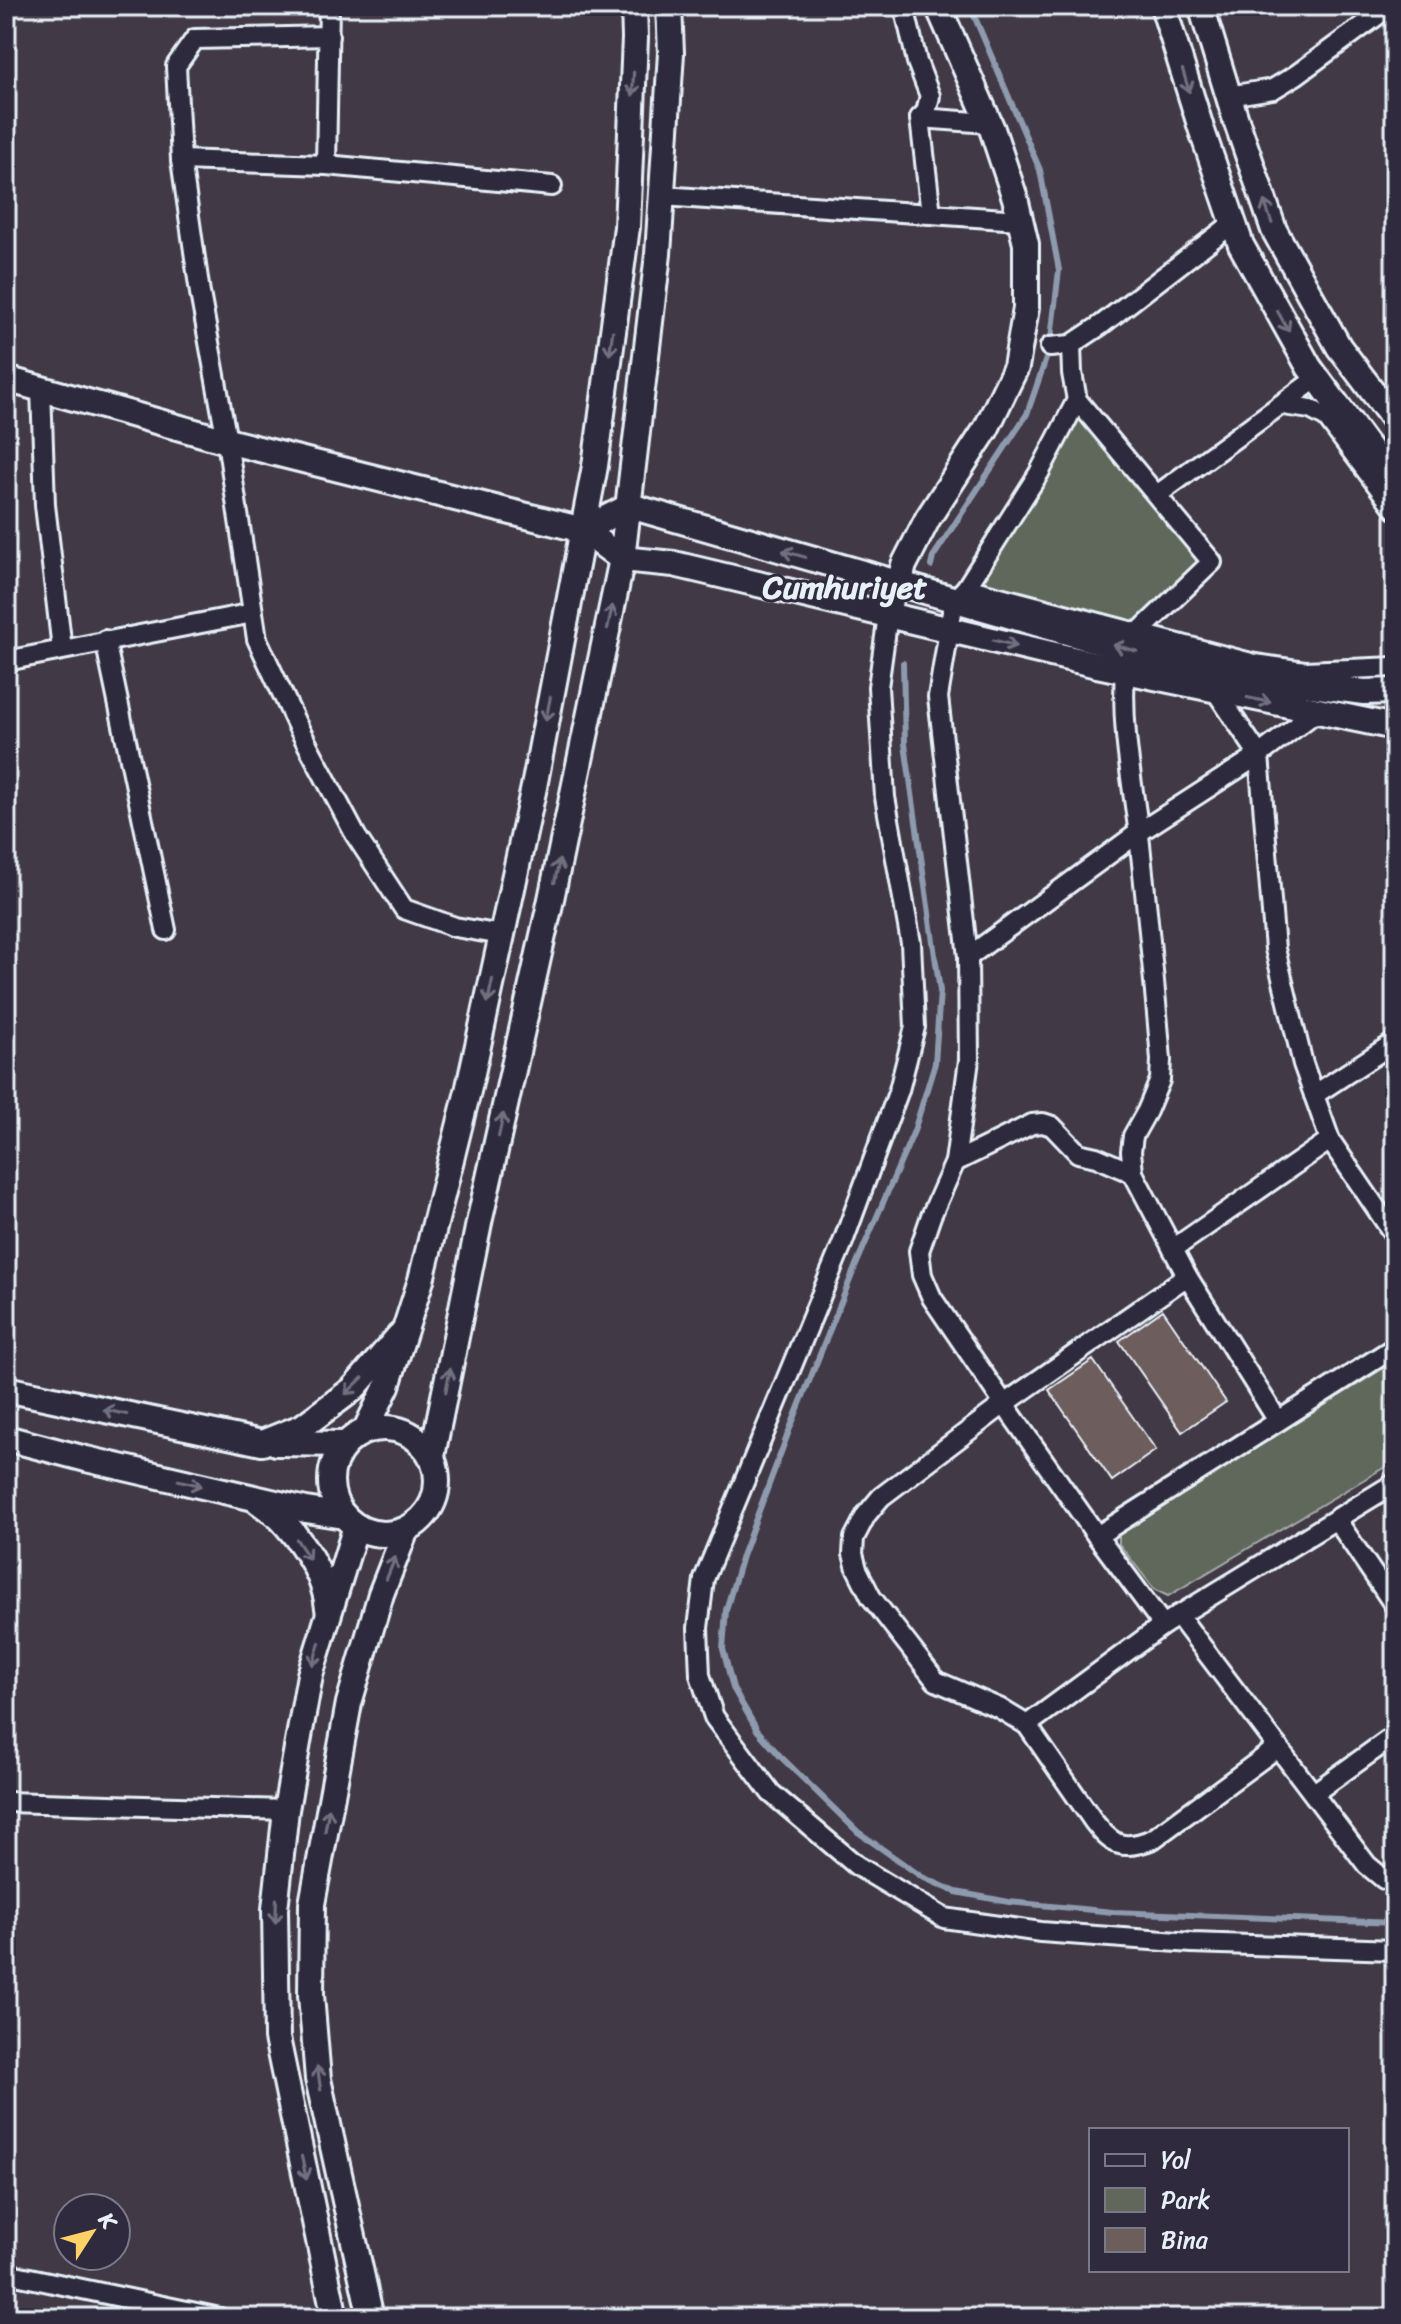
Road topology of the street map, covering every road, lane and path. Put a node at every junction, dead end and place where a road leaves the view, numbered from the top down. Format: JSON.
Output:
{"nodes":[{"id":1,"x":329,"y":6,"type":"edge"},
{"id":2,"x":634,"y":6,"type":"edge"},
{"id":3,"x":669,"y":6,"type":"edge"},
{"id":4,"x":904,"y":6,"type":"edge"},
{"id":5,"x":938,"y":6,"type":"edge"},
{"id":6,"x":1163,"y":6,"type":"edge"},
{"id":7,"x":1201,"y":6,"type":"edge"},
{"id":8,"x":1390,"y":6,"type":"edge"},
{"id":9,"x":329,"y":36,"type":"junction"},
{"id":10,"x":1228,"y":96,"type":"junction"},
{"id":11,"x":920,"y":118,"type":"junction"},
{"id":12,"x":989,"y":123,"type":"junction"},
{"id":13,"x":181,"y":160,"type":"junction"},
{"id":14,"x":326,"y":165,"type":"junction"},
{"id":15,"x":552,"y":186,"type":"dead end"},
{"id":16,"x":662,"y":196,"type":"junction"},
{"id":17,"x":931,"y":214,"type":"junction"},
{"id":18,"x":1020,"y":220,"type":"junction"},
{"id":19,"x":1233,"y":223,"type":"junction"},
{"id":20,"x":1071,"y":345,"type":"junction"},
{"id":21,"x":1050,"y":347,"type":"dead end"},
{"id":22,"x":1317,"y":378,"type":"junction"},
{"id":23,"x":6,"y":379,"type":"edge"},
{"id":24,"x":41,"y":389,"type":"junction"},
{"id":25,"x":1077,"y":400,"type":"junction"},
{"id":26,"x":1283,"y":405,"type":"junction"},
{"id":27,"x":1395,"y":421,"type":"edge"},
{"id":28,"x":227,"y":441,"type":"junction"},
{"id":29,"x":1395,"y":484,"type":"edge"},
{"id":30,"x":1157,"y":495,"type":"junction"},
{"id":31,"x":630,"y":506,"type":"junction"},
{"id":32,"x":1395,"y":509,"type":"edge"},
{"id":33,"x":583,"y":530,"type":"junction"},
{"id":34,"x":622,"y":559,"type":"junction"},
{"id":35,"x":899,"y":584,"type":"junction"},
{"id":36,"x":960,"y":594,"type":"junction"},
{"id":37,"x":253,"y":613,"type":"junction"},
{"id":38,"x":888,"y":615,"type":"junction"},
{"id":39,"x":948,"y":630,"type":"junction"},
{"id":40,"x":1138,"y":633,"type":"junction"},
{"id":41,"x":105,"y":640,"type":"junction"},
{"id":42,"x":62,"y":649,"type":"junction"},
{"id":43,"x":6,"y":661,"type":"edge"},
{"id":44,"x":1395,"y":667,"type":"edge"},
{"id":45,"x":1125,"y":671,"type":"junction"},
{"id":46,"x":1215,"y":690,"type":"junction"},
{"id":47,"x":1395,"y":691,"type":"edge"},
{"id":48,"x":1316,"y":712,"type":"junction"},
{"id":49,"x":1395,"y":727,"type":"edge"},
{"id":50,"x":1259,"y":755,"type":"junction"},
{"id":51,"x":1138,"y":833,"type":"junction"},
{"id":52,"x":166,"y":930,"type":"dead end"},
{"id":53,"x":502,"y":935,"type":"junction"},
{"id":54,"x":968,"y":957,"type":"junction"},
{"id":55,"x":1395,"y":1042,"type":"edge"},
{"id":56,"x":1314,"y":1095,"type":"junction"},
{"id":57,"x":1330,"y":1140,"type":"junction"},
{"id":58,"x":955,"y":1162,"type":"junction"},
{"id":59,"x":1133,"y":1173,"type":"junction"},
{"id":60,"x":1395,"y":1236,"type":"edge"},
{"id":61,"x":1173,"y":1249,"type":"junction"},
{"id":62,"x":1187,"y":1276,"type":"junction"},
{"id":63,"x":406,"y":1328,"type":"junction"},
{"id":64,"x":1395,"y":1347,"type":"edge"},
{"id":65,"x":6,"y":1389,"type":"edge"},
{"id":66,"x":1004,"y":1404,"type":"junction"},
{"id":67,"x":1278,"y":1421,"type":"junction"},
{"id":68,"x":6,"y":1438,"type":"edge"},
{"id":69,"x":355,"y":1438,"type":"junction"},
{"id":70,"x":262,"y":1443,"type":"junction"},
{"id":71,"x":432,"y":1456,"type":"junction"},
{"id":72,"x":1395,"y":1483,"type":"edge"},
{"id":73,"x":254,"y":1498,"type":"junction"},
{"id":74,"x":1336,"y":1519,"type":"junction"},
{"id":75,"x":350,"y":1521,"type":"junction"},
{"id":76,"x":406,"y":1530,"type":"junction"},
{"id":77,"x":1097,"y":1536,"type":"junction"},
{"id":78,"x":1395,"y":1606,"type":"edge"},
{"id":79,"x":329,"y":1613,"type":"junction"},
{"id":80,"x":1171,"y":1620,"type":"junction"},
{"id":81,"x":1027,"y":1725,"type":"junction"},
{"id":82,"x":1395,"y":1735,"type":"edge"},
{"id":83,"x":1278,"y":1747,"type":"junction"},
{"id":84,"x":1314,"y":1793,"type":"junction"},
{"id":85,"x":6,"y":1802,"type":"edge"},
{"id":86,"x":286,"y":1810,"type":"junction"},
{"id":87,"x":1395,"y":1882,"type":"edge"},
{"id":88,"x":1395,"y":1950,"type":"edge"},
{"id":89,"x":6,"y":2273,"type":"edge"},
{"id":90,"x":220,"y":2318,"type":"edge"},
{"id":91,"x":335,"y":2318,"type":"edge"},
{"id":92,"x":371,"y":2318,"type":"edge"}],
"edges":[{"from":1,"to":9,"type":"street"},
{"from":2,"to":33,"type":"main road","one_way":true},
{"from":3,"to":16,"type":"main road"},
{"from":4,"to":11,"type":"street"},
{"from":5,"to":12,"type":"main road"},
{"from":6,"to":19,"type":"main road","one_way":true},
{"from":7,"to":10,"type":"main road"},
{"from":8,"to":10,"type":"street"},
{"from":9,"to":13,"type":"street"},
{"from":9,"to":14,"type":"street"},
{"from":27,"to":10,"type":"main road","one_way":true},
{"from":11,"to":12,"type":"street"},
{"from":11,"to":17,"type":"street"},
{"from":12,"to":18,"type":"main road"},
{"from":13,"to":14,"type":"street"},
{"from":13,"to":28,"type":"street"},
{"from":14,"to":15,"type":"street"},
{"from":16,"to":17,"type":"street"},
{"from":16,"to":31,"type":"main road"},
{"from":17,"to":18,"type":"street"},
{"from":18,"to":35,"type":"main road"},
{"from":19,"to":20,"type":"street"},
{"from":19,"to":22,"type":"main road","one_way":true},
{"from":20,"to":21,"type":"street"},
{"from":20,"to":25,"type":"street"},
{"from":22,"to":26,"type":"street"},
{"from":22,"to":29,"type":"main road"},
{"from":23,"to":24,"type":"main road"},
{"from":24,"to":28,"type":"main road"},
{"from":24,"to":42,"type":"street"},
{"from":25,"to":30,"type":"street"},
{"from":25,"to":36,"type":"street"},
{"from":26,"to":30,"type":"street"},
{"from":26,"to":32,"type":"street"},
{"from":28,"to":33,"type":"main road"},
{"from":28,"to":37,"type":"street"},
{"from":30,"to":40,"type":"street"},
{"from":31,"to":33,"type":"main road"},
{"from":31,"to":34,"type":"main road"},
{"from":35,"to":31,"type":"main road","one_way":true},
{"from":33,"to":34,"type":"main road"},
{"from":33,"to":53,"type":"main road","one_way":true},
{"from":34,"to":38,"type":"main road"},
{"from":71,"to":34,"type":"main road","one_way":true},
{"from":35,"to":36,"type":"main road"},
{"from":35,"to":38,"type":"street"},
{"from":36,"to":39,"type":"street"},
{"from":36,"to":40,"type":"street"},
{"from":47,"to":36,"type":"main road","one_way":true},
{"from":37,"to":41,"type":"street"},
{"from":37,"to":53,"type":"street"},
{"from":38,"to":39,"type":"main road"},
{"from":38,"to":88,"type":"street"},
{"from":39,"to":45,"type":"main road","one_way":true},
{"from":39,"to":54,"type":"street"},
{"from":40,"to":44,"type":"street"},
{"from":41,"to":42,"type":"street"},
{"from":41,"to":52,"type":"street"},
{"from":42,"to":43,"type":"street"},
{"from":45,"to":46,"type":"main road"},
{"from":45,"to":51,"type":"street"},
{"from":46,"to":48,"type":"main road","one_way":true},
{"from":46,"to":50,"type":"street"},
{"from":48,"to":49,"type":"main road"},
{"from":48,"to":50,"type":"street"},
{"from":50,"to":51,"type":"street"},
{"from":50,"to":56,"type":"street"},
{"from":51,"to":54,"type":"street"},
{"from":51,"to":59,"type":"street"},
{"from":53,"to":63,"type":"main road","one_way":true},
{"from":54,"to":58,"type":"street"},
{"from":55,"to":56,"type":"street"},
{"from":56,"to":57,"type":"street"},
{"from":57,"to":60,"type":"street"},
{"from":57,"to":61,"type":"street"},
{"from":58,"to":59,"type":"street"},
{"from":58,"to":66,"type":"street"},
{"from":59,"to":61,"type":"street"},
{"from":61,"to":62,"type":"street"},
{"from":62,"to":66,"type":"street"},
{"from":62,"to":67,"type":"street"},
{"from":63,"to":69,"type":"main road"},
{"from":63,"to":70,"type":"main road","one_way":true},
{"from":64,"to":67,"type":"street"},
{"from":70,"to":65,"type":"main road","one_way":true},
{"from":66,"to":77,"type":"street"},
{"from":66,"to":81,"type":"street"},
{"from":67,"to":77,"type":"street"},
{"from":68,"to":73,"type":"main road","one_way":true},
{"from":69,"to":70,"type":"main road"},
{"from":69,"to":71,"type":"main road"},
{"from":69,"to":75,"type":"main road"},
{"from":71,"to":76,"type":"main road"},
{"from":72,"to":74,"type":"street"},
{"from":73,"to":75,"type":"main road"},
{"from":73,"to":79,"type":"main road","one_way":true},
{"from":74,"to":78,"type":"street"},
{"from":74,"to":80,"type":"street"},
{"from":75,"to":76,"type":"main road"},
{"from":75,"to":79,"type":"main road"},
{"from":92,"to":76,"type":"main road","one_way":true},
{"from":77,"to":80,"type":"street"},
{"from":79,"to":86,"type":"main road","one_way":true},
{"from":80,"to":81,"type":"street"},
{"from":80,"to":83,"type":"street"},
{"from":81,"to":83,"type":"street"},
{"from":82,"to":84,"type":"street"},
{"from":83,"to":84,"type":"street"},
{"from":84,"to":87,"type":"street"},
{"from":85,"to":86,"type":"street"},
{"from":86,"to":91,"type":"main road","one_way":true},
{"from":89,"to":90,"type":"street"}]}
